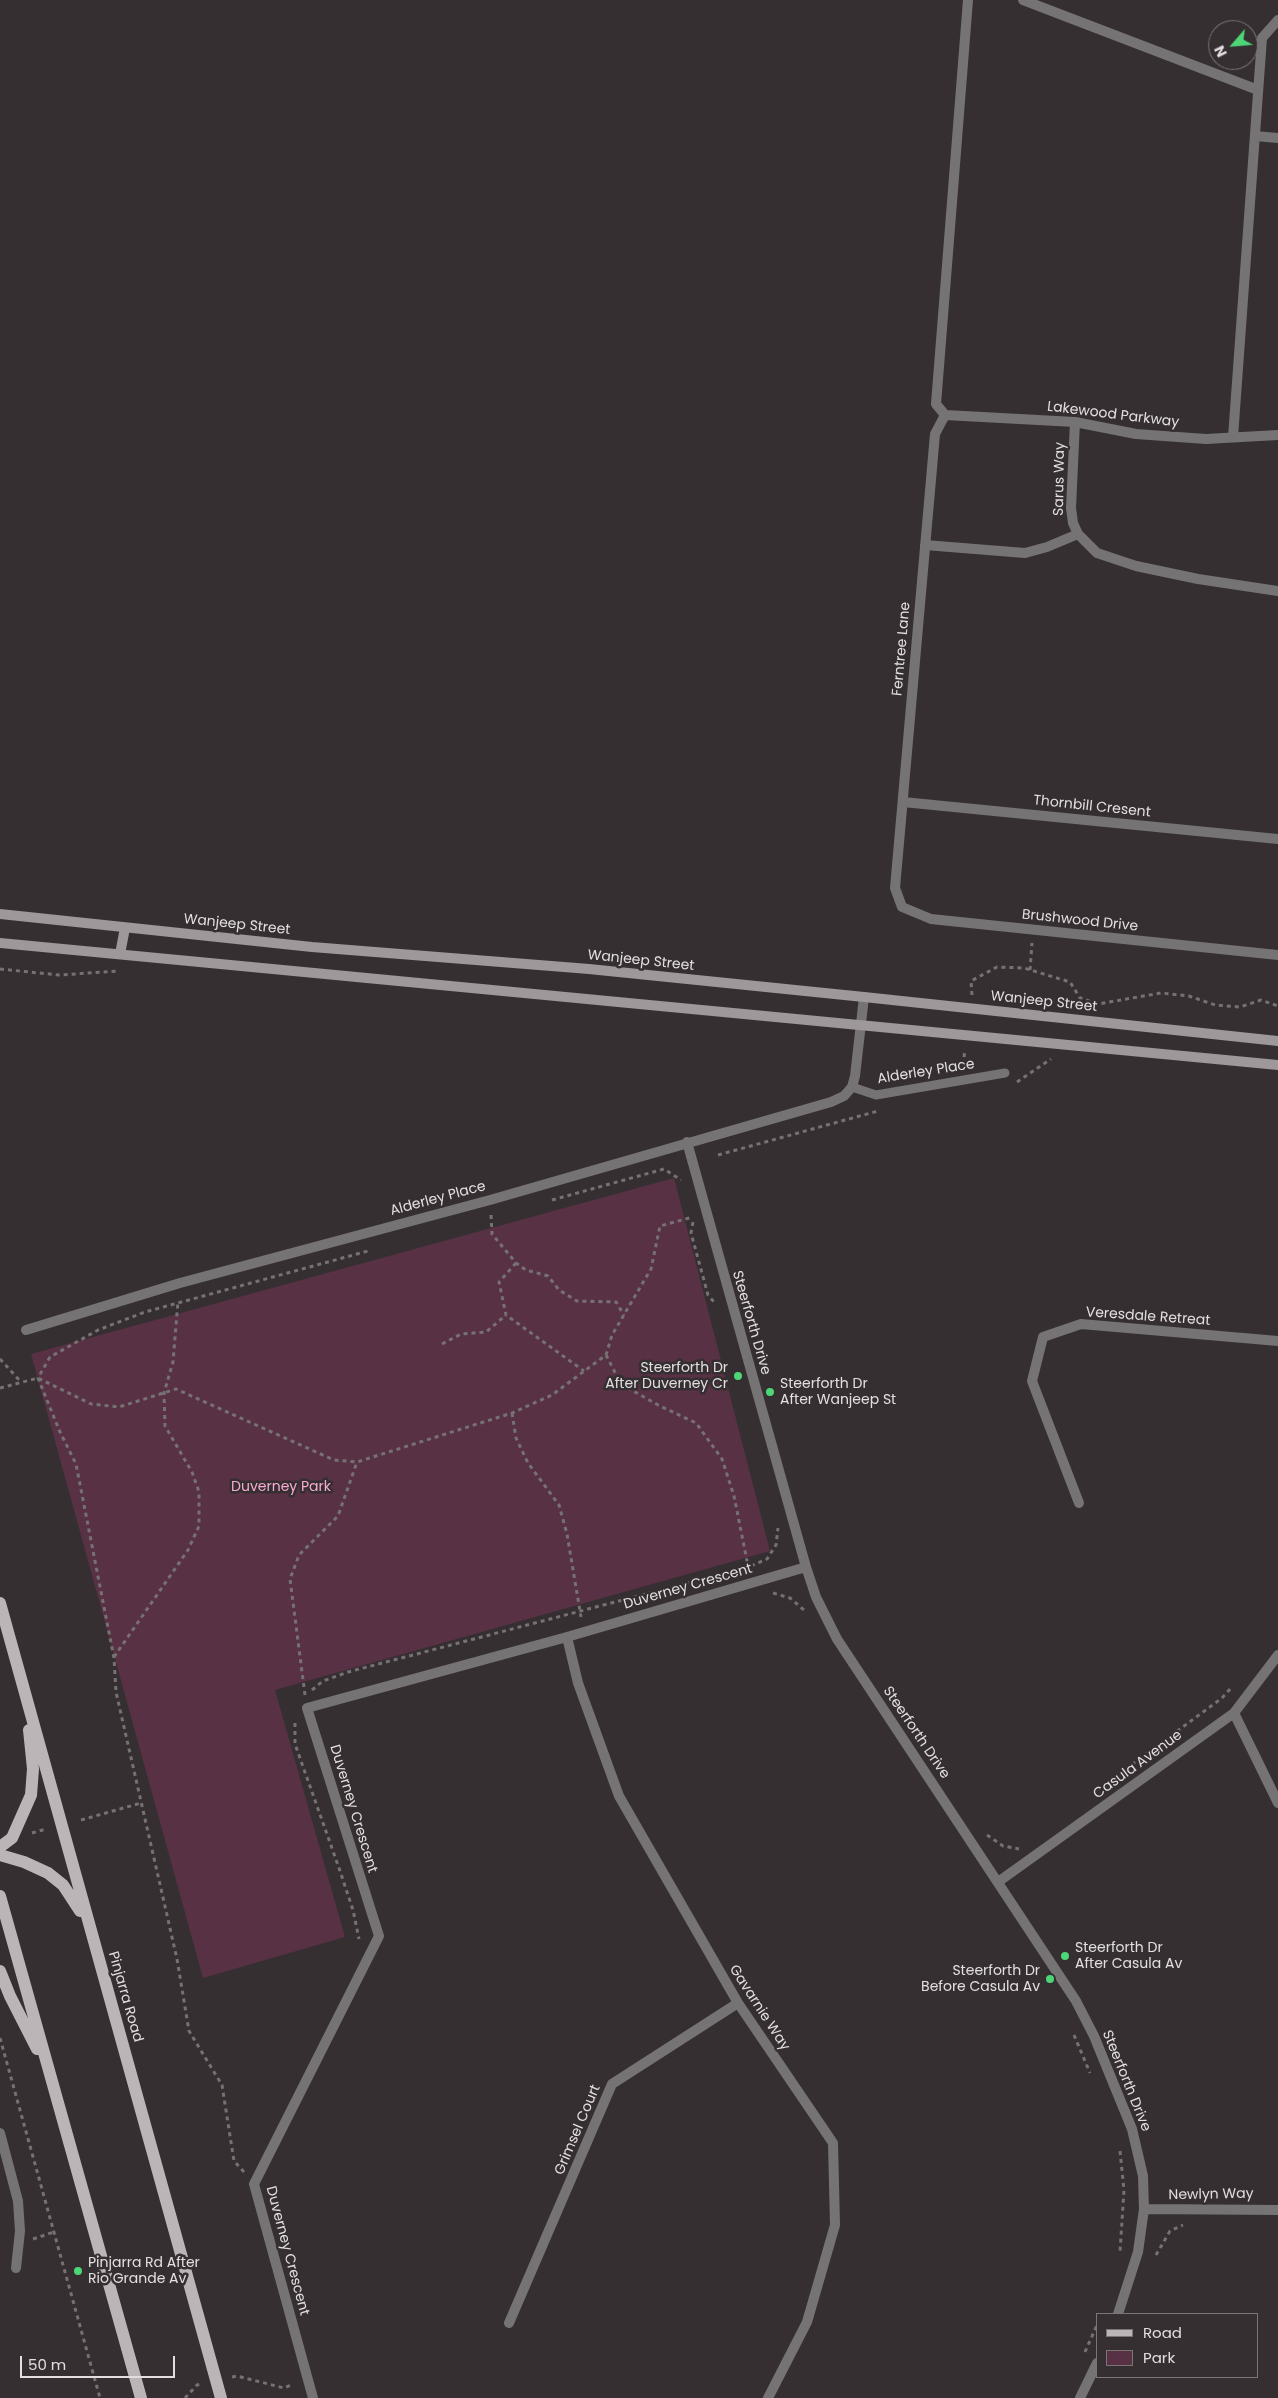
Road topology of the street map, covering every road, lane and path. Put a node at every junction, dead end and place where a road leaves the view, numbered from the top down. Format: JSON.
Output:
{"nodes":[{"id":1,"x":968,"y":0,"type":"edge"},
{"id":2,"x":1023,"y":0,"type":"edge"},
{"id":3,"x":1278,"y":20,"type":"edge"},
{"id":4,"x":1258,"y":90,"type":"junction"},
{"id":5,"x":1255,"y":136,"type":"junction"},
{"id":6,"x":1278,"y":138,"type":"edge"},
{"id":7,"x":945,"y":415,"type":"junction"},
{"id":8,"x":1075,"y":422,"type":"junction"},
{"id":9,"x":1278,"y":435,"type":"edge"},
{"id":10,"x":1233,"y":437,"type":"junction"},
{"id":11,"x":1078,"y":534,"type":"junction"},
{"id":12,"x":925,"y":545,"type":"junction"},
{"id":13,"x":1278,"y":591,"type":"edge"},
{"id":14,"x":903,"y":802,"type":"junction"},
{"id":15,"x":1278,"y":839,"type":"edge"},
{"id":16,"x":895,"y":888,"type":"joint"},
{"id":17,"x":0,"y":914,"type":"edge"},
{"id":18,"x":125,"y":928,"type":"junction"},
{"id":19,"x":1033,"y":929,"type":"junction"},
{"id":20,"x":0,"y":943,"type":"edge"},
{"id":21,"x":120,"y":954,"type":"junction"},
{"id":22,"x":1278,"y":955,"type":"edge"},
{"id":23,"x":1030,"y":970,"type":"junction"},
{"id":24,"x":864,"y":996,"type":"junction"},
{"id":25,"x":972,"y":996,"type":"dead end"},
{"id":26,"x":1278,"y":1006,"type":"edge"},
{"id":27,"x":861,"y":1025,"type":"junction"},
{"id":28,"x":1278,"y":1041,"type":"edge"},
{"id":29,"x":966,"y":1046,"type":"dead end"},
{"id":30,"x":1060,"y":1054,"type":"dead end"},
{"id":31,"x":1278,"y":1065,"type":"edge"},
{"id":32,"x":1005,"y":1073,"type":"dead end"},
{"id":33,"x":966,"y":1080,"type":"junction"},
{"id":34,"x":1010,"y":1086,"type":"dead end"},
{"id":35,"x":852,"y":1087,"type":"junction"},
{"id":36,"x":881,"y":1110,"type":"dead end"},
{"id":37,"x":686,"y":1142,"type":"junction"},
{"id":38,"x":718,"y":1155,"type":"dead end"},
{"id":39,"x":684,"y":1189,"type":"dead end"},
{"id":40,"x":490,"y":1200,"type":"junction"},
{"id":41,"x":549,"y":1201,"type":"dead end"},
{"id":42,"x":689,"y":1208,"type":"dead end"},
{"id":43,"x":501,"y":1214,"type":"dead end"},
{"id":44,"x":706,"y":1214,"type":"junction"},
{"id":45,"x":491,"y":1217,"type":"junction"},
{"id":46,"x":692,"y":1217,"type":"junction"},
{"id":47,"x":482,"y":1220,"type":"dead end"},
{"id":48,"x":377,"y":1248,"type":"dead end"},
{"id":49,"x":516,"y":1263,"type":"junction"},
{"id":50,"x":180,"y":1282,"type":"junction"},
{"id":51,"x":178,"y":1302,"type":"junction"},
{"id":52,"x":716,"y":1304,"type":"dead end"},
{"id":53,"x":624,"y":1314,"type":"junction"},
{"id":54,"x":506,"y":1315,"type":"junction"},
{"id":55,"x":26,"y":1330,"type":"dead end"},
{"id":56,"x":1278,"y":1341,"type":"edge"},
{"id":57,"x":442,"y":1344,"type":"dead end"},
{"id":58,"x":606,"y":1355,"type":"junction"},
{"id":59,"x":0,"y":1359,"type":"edge"},
{"id":60,"x":584,"y":1371,"type":"junction"},
{"id":61,"x":38,"y":1378,"type":"junction"},
{"id":62,"x":21,"y":1382,"type":"junction"},
{"id":63,"x":0,"y":1388,"type":"edge"},
{"id":64,"x":164,"y":1393,"type":"junction"},
{"id":65,"x":512,"y":1413,"type":"junction"},
{"id":66,"x":358,"y":1462,"type":"junction"},
{"id":67,"x":1079,"y":1503,"type":"dead end"},
{"id":68,"x":776,"y":1519,"type":"dead end"},
{"id":69,"x":748,"y":1566,"type":"junction"},
{"id":70,"x":806,"y":1567,"type":"junction"},
{"id":71,"x":740,"y":1569,"type":"dead end"},
{"id":72,"x":705,"y":1579,"type":"dead end"},
{"id":73,"x":764,"y":1595,"type":"dead end"},
{"id":74,"x":0,"y":1603,"type":"edge"},
{"id":75,"x":580,"y":1611,"type":"junction"},
{"id":76,"x":807,"y":1616,"type":"dead end"},
{"id":77,"x":584,"y":1632,"type":"junction"},
{"id":78,"x":567,"y":1637,"type":"junction"},
{"id":79,"x":1278,"y":1655,"type":"edge"},
{"id":80,"x":114,"y":1658,"type":"junction"},
{"id":81,"x":1234,"y":1685,"type":"dead end"},
{"id":82,"x":305,"y":1696,"type":"junction"},
{"id":83,"x":26,"y":1698,"type":"junction"},
{"id":84,"x":304,"y":1705,"type":"junction"},
{"id":85,"x":1234,"y":1713,"type":"junction"},
{"id":86,"x":296,"y":1716,"type":"dead end"},
{"id":87,"x":1114,"y":1778,"type":"dead end"},
{"id":88,"x":141,"y":1803,"type":"junction"},
{"id":89,"x":1278,"y":1803,"type":"edge"},
{"id":90,"x":81,"y":1820,"type":"dead end"},
{"id":91,"x":46,"y":1829,"type":"dead end"},
{"id":92,"x":27,"y":1832,"type":"dead end"},
{"id":93,"x":972,"y":1843,"type":"junction"},
{"id":94,"x":1027,"y":1843,"type":"dead end"},
{"id":95,"x":0,"y":1847,"type":"edge"},
{"id":96,"x":0,"y":1855,"type":"edge"},
{"id":97,"x":998,"y":1882,"type":"junction"},
{"id":98,"x":0,"y":1896,"type":"edge"},
{"id":99,"x":92,"y":1933,"type":"junction"},
{"id":100,"x":357,"y":1945,"type":"dead end"},
{"id":101,"x":0,"y":1971,"type":"edge"},
{"id":102,"x":738,"y":2003,"type":"junction"},
{"id":103,"x":1073,"y":2032,"type":"dead end"},
{"id":104,"x":0,"y":2038,"type":"edge"},
{"id":105,"x":2,"y":2053,"type":"edge"},
{"id":106,"x":50,"y":2074,"type":"junction"},
{"id":107,"x":1092,"y":2076,"type":"dead end"},
{"id":108,"x":0,"y":2133,"type":"edge"},
{"id":109,"x":1119,"y":2146,"type":"dead end"},
{"id":110,"x":254,"y":2184,"type":"junction"},
{"id":111,"x":1144,"y":2209,"type":"junction"},
{"id":112,"x":1278,"y":2210,"type":"edge"},
{"id":113,"x":1192,"y":2224,"type":"dead end"},
{"id":114,"x":1120,"y":2251,"type":"dead end"},
{"id":115,"x":1156,"y":2255,"type":"dead end"},
{"id":116,"x":16,"y":2268,"type":"dead end"},
{"id":117,"x":1118,"y":2313,"type":"edge"},
{"id":118,"x":509,"y":2324,"type":"dead end"},
{"id":119,"x":1096,"y":2365,"type":"edge"},
{"id":120,"x":292,"y":2374,"type":"dead end"},
{"id":121,"x":216,"y":2381,"type":"junction"},
{"id":122,"x":294,"y":2384,"type":"junction"},
{"id":123,"x":296,"y":2391,"type":"dead end"},
{"id":124,"x":100,"y":2398,"type":"edge"},
{"id":125,"x":141,"y":2398,"type":"edge"},
{"id":126,"x":185,"y":2398,"type":"edge"},
{"id":127,"x":221,"y":2398,"type":"edge"},
{"id":128,"x":313,"y":2398,"type":"edge"},
{"id":129,"x":768,"y":2398,"type":"edge"},
{"id":130,"x":1080,"y":2398,"type":"edge"}],
"edges":[{"from":1,"to":7,"type":"street"},
{"from":2,"to":4,"type":"street"},
{"from":3,"to":4,"type":"street"},
{"from":4,"to":5,"type":"street"},
{"from":5,"to":6,"type":"street"},
{"from":5,"to":10,"type":"street"},
{"from":7,"to":8,"type":"street","name":"Lakewood Parkway"},
{"from":7,"to":12,"type":"street","name":"Ferntree Lane"},
{"from":8,"to":10,"type":"street","name":"Lakewood Parkway"},
{"from":8,"to":11,"type":"street","name":"Sarus Way"},
{"from":9,"to":10,"type":"street","name":"Lakewood Parkway"},
{"from":11,"to":12,"type":"street"},
{"from":11,"to":13,"type":"street"},
{"from":12,"to":14,"type":"street","name":"Ferntree Lane"},
{"from":14,"to":15,"type":"street","name":"Thornbill Cresent"},
{"from":14,"to":16,"type":"street","name":"Ferntree Lane"},
{"from":16,"to":19,"type":"street","name":"Brushwood Drive"},
{"from":17,"to":18,"type":"main road","name":"Wanjeep Street"},
{"from":18,"to":21,"type":"main road"},
{"from":18,"to":24,"type":"main road","name":"Wanjeep Street"},
{"from":19,"to":22,"type":"street","name":"Brushwood Drive"},
{"from":19,"to":23,"type":"path"},
{"from":20,"to":21,"type":"main road"},
{"from":21,"to":27,"type":"main road"},
{"from":23,"to":25,"type":"path"},
{"from":23,"to":26,"type":"path"},
{"from":24,"to":27,"type":"street","name":"Alderley Place"},
{"from":24,"to":28,"type":"main road","name":"Wanjeep Street"},
{"from":27,"to":31,"type":"main road"},
{"from":27,"to":35,"type":"street","name":"Alderley Place"},
{"from":29,"to":33,"type":"path"},
{"from":30,"to":34,"type":"path"},
{"from":32,"to":33,"type":"lane","name":"Alderley Place"},
{"from":33,"to":35,"type":"lane","name":"Alderley Place"},
{"from":35,"to":37,"type":"street","name":"Alderley Place"},
{"from":36,"to":38,"type":"path"},
{"from":37,"to":40,"type":"street","name":"Alderley Place"},
{"from":37,"to":44,"type":"street","name":"Steerforth Drive"},
{"from":39,"to":41,"type":"path"},
{"from":40,"to":45,"type":"path"},
{"from":40,"to":50,"type":"street","name":"Alderley Place"},
{"from":42,"to":46,"type":"path"},
{"from":43,"to":45,"type":"path"},
{"from":44,"to":46,"type":"path"},
{"from":44,"to":70,"type":"street","name":"Steerforth Drive"},
{"from":45,"to":47,"type":"path"},
{"from":45,"to":49,"type":"path"},
{"from":46,"to":52,"type":"path"},
{"from":46,"to":53,"type":"path"},
{"from":48,"to":51,"type":"path"},
{"from":49,"to":53,"type":"path"},
{"from":49,"to":54,"type":"path"},
{"from":50,"to":51,"type":"path"},
{"from":50,"to":55,"type":"street","name":"Alderley Place"},
{"from":51,"to":61,"type":"path"},
{"from":51,"to":64,"type":"path"},
{"from":53,"to":58,"type":"path"},
{"from":54,"to":57,"type":"path"},
{"from":54,"to":60,"type":"path"},
{"from":56,"to":67,"type":"street","name":"Veresdale Retreat"},
{"from":58,"to":60,"type":"path"},
{"from":58,"to":69,"type":"path"},
{"from":59,"to":62,"type":"path"},
{"from":60,"to":65,"type":"path"},
{"from":61,"to":62,"type":"path"},
{"from":61,"to":64,"type":"path"},
{"from":61,"to":80,"type":"path"},
{"from":62,"to":63,"type":"path"},
{"from":64,"to":66,"type":"path"},
{"from":64,"to":80,"type":"path"},
{"from":65,"to":66,"type":"path"},
{"from":65,"to":75,"type":"path"},
{"from":66,"to":82,"type":"path"},
{"from":68,"to":69,"type":"path"},
{"from":69,"to":71,"type":"path"},
{"from":70,"to":77,"type":"street","name":"Duverney Crescent"},
{"from":70,"to":93,"type":"street","name":"Steerforth Drive"},
{"from":72,"to":75,"type":"path"},
{"from":73,"to":76,"type":"path"},
{"from":74,"to":83,"type":"main road","name":"Pinjarra Road"},
{"from":75,"to":77,"type":"path"},
{"from":75,"to":82,"type":"path"},
{"from":77,"to":78,"type":"street","name":"Duverney Crescent"},
{"from":78,"to":84,"type":"street","name":"Duverney Crescent"},
{"from":78,"to":102,"type":"street","name":"Gavarnie Way"},
{"from":79,"to":85,"type":"street","name":"Casula Avenue"},
{"from":80,"to":88,"type":"path"},
{"from":81,"to":87,"type":"path"},
{"from":82,"to":84,"type":"path"},
{"from":82,"to":84,"type":"path"},
{"from":83,"to":95,"type":"main road"},
{"from":83,"to":99,"type":"main road","name":"Pinjarra Road"},
{"from":84,"to":110,"type":"street","name":"Duverney Crescent"},
{"from":85,"to":89,"type":"street"},
{"from":85,"to":97,"type":"street","name":"Casula Avenue"},
{"from":86,"to":100,"type":"path"},
{"from":88,"to":90,"type":"path"},
{"from":88,"to":110,"type":"path"},
{"from":91,"to":92,"type":"path"},
{"from":93,"to":94,"type":"path"},
{"from":93,"to":97,"type":"street","name":"Steerforth Drive"},
{"from":96,"to":99,"type":"main road"},
{"from":97,"to":111,"type":"street","name":"Steerforth Drive"},
{"from":98,"to":106,"type":"main road"},
{"from":99,"to":121,"type":"main road","name":"Pinjarra Road"},
{"from":101,"to":106,"type":"main road"},
{"from":102,"to":118,"type":"street","name":"Grimsel Court"},
{"from":102,"to":129,"type":"street","name":"Gavarnie Way"},
{"from":103,"to":107,"type":"path"},
{"from":104,"to":105,"type":"path"},
{"from":105,"to":124,"type":"path"},
{"from":106,"to":125,"type":"main road"},
{"from":108,"to":116,"type":"street"},
{"from":109,"to":114,"type":"path"},
{"from":110,"to":128,"type":"street","name":"Duverney Crescent"},
{"from":111,"to":112,"type":"street","name":"Newlyn Way"},
{"from":111,"to":117,"type":"street","name":"Steerforth Drive"},
{"from":113,"to":115,"type":"path"},
{"from":119,"to":130,"type":"street"},
{"from":120,"to":122,"type":"path"},
{"from":121,"to":122,"type":"path"},
{"from":121,"to":126,"type":"path"},
{"from":121,"to":127,"type":"main road","name":"Pinjarra Road"},
{"from":122,"to":123,"type":"path"}]}
